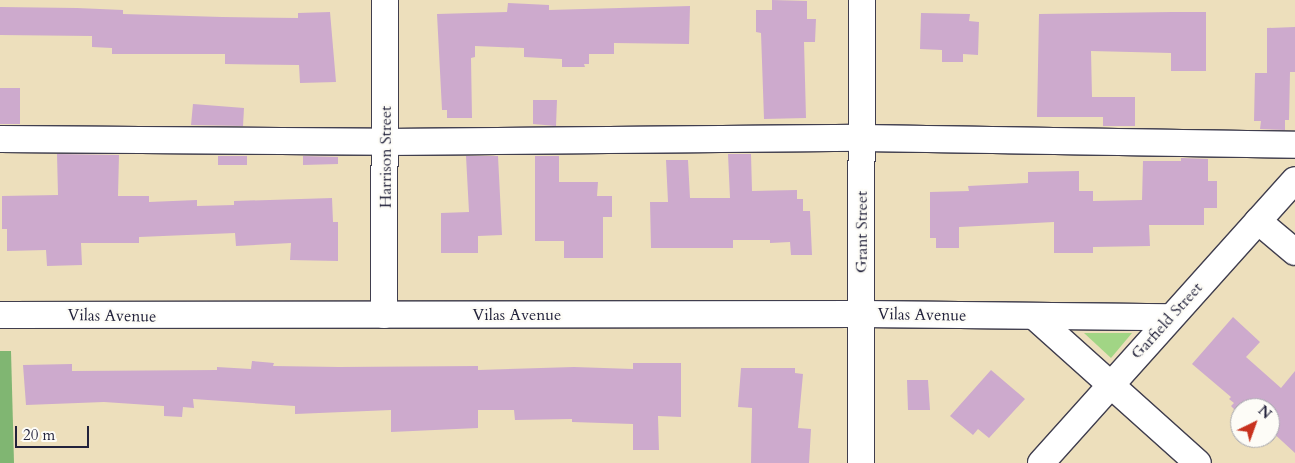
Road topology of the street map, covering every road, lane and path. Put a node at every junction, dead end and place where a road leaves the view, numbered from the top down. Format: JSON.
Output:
{"nodes":[{"id":1,"x":385,"y":0,"type":"edge"},
{"id":2,"x":862,"y":0,"type":"edge"},
{"id":3,"x":862,"y":138,"type":"junction"},
{"id":4,"x":0,"y":139,"type":"edge"},
{"id":5,"x":386,"y":142,"type":"junction"},
{"id":6,"x":1295,"y":145,"type":"edge"},
{"id":7,"x":1295,"y":180,"type":"edge"},
{"id":8,"x":1258,"y":221,"type":"junction"},
{"id":9,"x":1295,"y":252,"type":"edge"},
{"id":10,"x":862,"y":314,"type":"junction"},
{"id":11,"x":0,"y":315,"type":"edge"},
{"id":12,"x":384,"y":315,"type":"junction"},
{"id":13,"x":1034,"y":316,"type":"junction"},
{"id":14,"x":1170,"y":317,"type":"junction"},
{"id":15,"x":1111,"y":385,"type":"junction"},
{"id":16,"x":861,"y":463,"type":"edge"},
{"id":17,"x":1041,"y":463,"type":"edge"},
{"id":18,"x":1198,"y":463,"type":"edge"}],
"edges":[{"from":1,"to":5,"type":"street","name":"Harrison Street"},
{"from":2,"to":3,"type":"street","name":"Grant Street"},
{"from":3,"to":5,"type":"street"},
{"from":3,"to":6,"type":"street"},
{"from":3,"to":10,"type":"street","name":"Grant Street"},
{"from":4,"to":5,"type":"street"},
{"from":5,"to":12,"type":"street","name":"Harrison Street"},
{"from":7,"to":8,"type":"street","name":"Garfield Street"},
{"from":8,"to":9,"type":"street"},
{"from":8,"to":14,"type":"street","name":"Garfield Street"},
{"from":10,"to":12,"type":"street","name":"Vilas Avenue"},
{"from":10,"to":13,"type":"street","name":"Vilas Avenue"},
{"from":10,"to":16,"type":"street","name":"Grant Street"},
{"from":11,"to":12,"type":"street","name":"Vilas Avenue"},
{"from":13,"to":14,"type":"street","name":"Vilas Avenue"},
{"from":13,"to":15,"type":"street"},
{"from":14,"to":15,"type":"street","name":"Garfield Street"},
{"from":15,"to":17,"type":"street","name":"Garfield Street"},
{"from":15,"to":18,"type":"street"}]}
